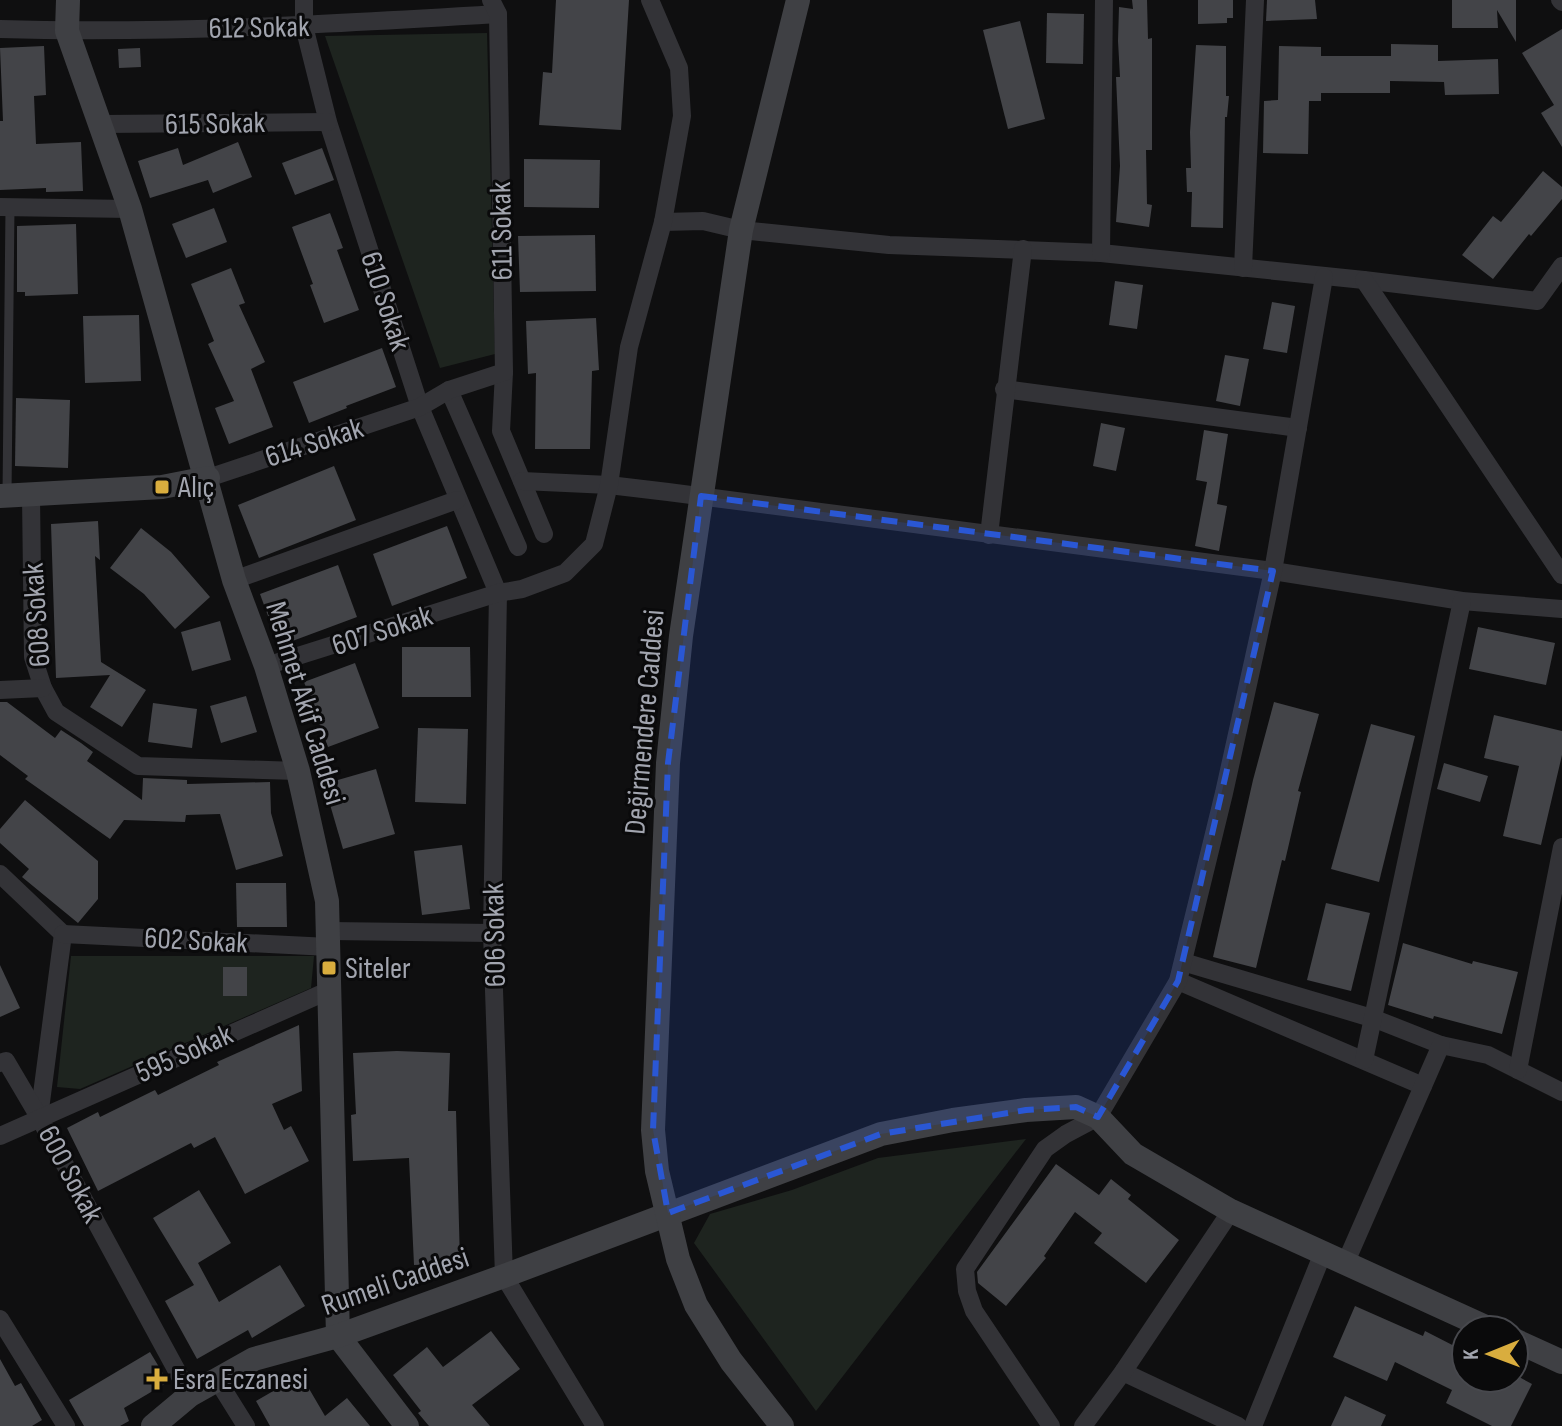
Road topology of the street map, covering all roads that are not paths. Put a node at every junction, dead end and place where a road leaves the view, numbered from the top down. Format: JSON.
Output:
{"nodes":[{"id":1,"x":68,"y":0,"type":"edge"},
{"id":2,"x":304,"y":0,"type":"edge"},
{"id":3,"x":650,"y":0,"type":"edge"},
{"id":4,"x":798,"y":0,"type":"edge"},
{"id":5,"x":1104,"y":0,"type":"edge"},
{"id":6,"x":1255,"y":0,"type":"edge"},
{"id":7,"x":495,"y":7,"type":"edge"},
{"id":8,"x":304,"y":26,"type":"junction"},
{"id":9,"x":0,"y":29,"type":"edge"},
{"id":10,"x":67,"y":31,"type":"junction"},
{"id":11,"x":328,"y":122,"type":"junction"},
{"id":12,"x":102,"y":124,"type":"junction"},
{"id":13,"x":5,"y":207,"type":"edge"},
{"id":14,"x":130,"y":209,"type":"junction"},
{"id":15,"x":663,"y":222,"type":"junction"},
{"id":16,"x":741,"y":230,"type":"junction"},
{"id":17,"x":1023,"y":249,"type":"junction"},
{"id":18,"x":1101,"y":253,"type":"junction"},
{"id":19,"x":1562,"y":266,"type":"edge"},
{"id":20,"x":1243,"y":268,"type":"junction"},
{"id":21,"x":1324,"y":277,"type":"junction"},
{"id":22,"x":1364,"y":280,"type":"junction"},
{"id":23,"x":504,"y":372,"type":"junction"},
{"id":24,"x":1004,"y":389,"type":"junction"},
{"id":25,"x":449,"y":390,"type":"junction"},
{"id":26,"x":420,"y":407,"type":"junction"},
{"id":27,"x":1298,"y":428,"type":"junction"},
{"id":28,"x":208,"y":478,"type":"junction"},
{"id":29,"x":522,"y":481,"type":"junction"},
{"id":30,"x":609,"y":485,"type":"junction"},
{"id":31,"x":13,"y":496,"type":"edge"},
{"id":32,"x":701,"y":496,"type":"junction"},
{"id":33,"x":457,"y":500,"type":"junction"},
{"id":34,"x":544,"y":534,"type":"dead end"},
{"id":35,"x":989,"y":535,"type":"junction"},
{"id":36,"x":518,"y":547,"type":"dead end"},
{"id":37,"x":1273,"y":571,"type":"junction"},
{"id":38,"x":1562,"y":575,"type":"edge"},
{"id":39,"x":234,"y":580,"type":"junction"},
{"id":40,"x":498,"y":593,"type":"junction"},
{"id":41,"x":1462,"y":601,"type":"junction"},
{"id":42,"x":1562,"y":609,"type":"edge"},
{"id":43,"x":266,"y":666,"type":"junction"},
{"id":44,"x":43,"y":688,"type":"junction"},
{"id":45,"x":0,"y":690,"type":"edge"},
{"id":46,"x":298,"y":771,"type":"junction"},
{"id":47,"x":1562,"y":847,"type":"edge"},
{"id":48,"x":0,"y":874,"type":"edge"},
{"id":49,"x":492,"y":933,"type":"junction"},
{"id":50,"x":63,"y":934,"type":"junction"},
{"id":51,"x":329,"y":939,"type":"junction"},
{"id":52,"x":1183,"y":962,"type":"junction"},
{"id":53,"x":1178,"y":981,"type":"junction"},
{"id":54,"x":330,"y":990,"type":"junction"},
{"id":55,"x":1375,"y":1019,"type":"junction"},
{"id":56,"x":1441,"y":1045,"type":"junction"},
{"id":57,"x":1364,"y":1060,"type":"junction"},
{"id":58,"x":0,"y":1063,"type":"edge"},
{"id":59,"x":1518,"y":1070,"type":"junction"},
{"id":60,"x":1423,"y":1086,"type":"junction"},
{"id":61,"x":1562,"y":1092,"type":"edge"},
{"id":62,"x":39,"y":1117,"type":"junction"},
{"id":63,"x":1098,"y":1117,"type":"junction"},
{"id":64,"x":0,"y":1136,"type":"edge"},
{"id":65,"x":1231,"y":1211,"type":"junction"},
{"id":66,"x":668,"y":1213,"type":"junction"},
{"id":67,"x":1323,"y":1253,"type":"junction"},
{"id":68,"x":1345,"y":1264,"type":"junction"},
{"id":69,"x":504,"y":1276,"type":"junction"},
{"id":70,"x":1456,"y":1314,"type":"edge"},
{"id":71,"x":0,"y":1319,"type":"edge"},
{"id":72,"x":338,"y":1336,"type":"junction"},
{"id":73,"x":1530,"y":1347,"type":"edge"},
{"id":74,"x":1562,"y":1362,"type":"edge"},
{"id":75,"x":1123,"y":1372,"type":"junction"},
{"id":76,"x":216,"y":1378,"type":"junction"},
{"id":77,"x":190,"y":1395,"type":"junction"},
{"id":78,"x":1089,"y":1424,"type":"edge"},
{"id":79,"x":66,"y":1426,"type":"edge"},
{"id":80,"x":153,"y":1426,"type":"edge"},
{"id":81,"x":246,"y":1426,"type":"edge"},
{"id":82,"x":407,"y":1426,"type":"edge"},
{"id":83,"x":595,"y":1426,"type":"edge"},
{"id":84,"x":782,"y":1426,"type":"edge"},
{"id":85,"x":1051,"y":1426,"type":"edge"},
{"id":86,"x":1238,"y":1426,"type":"edge"},
{"id":87,"x":1253,"y":1426,"type":"edge"}],
"edges":[{"from":1,"to":10,"type":"street","name":"Mehmet Akif Caddesi"},
{"from":2,"to":8,"type":"street","name":"610 Sokak"},
{"from":3,"to":15,"type":"street","name":"607 Sokak"},
{"from":4,"to":16,"type":"street","name":"Değirmendere Caddesi"},
{"from":5,"to":18,"type":"street"},
{"from":6,"to":20,"type":"street"},
{"from":7,"to":8,"type":"street","name":"612 Sokak"},
{"from":7,"to":23,"type":"street","name":"611 Sokak"},
{"from":8,"to":10,"type":"street","name":"612 Sokak"},
{"from":8,"to":11,"type":"street","name":"610 Sokak"},
{"from":9,"to":10,"type":"street","name":"612 Sokak"},
{"from":10,"to":12,"type":"street","name":"Mehmet Akif Caddesi"},
{"from":11,"to":12,"type":"street","name":"615 Sokak"},
{"from":11,"to":26,"type":"street","name":"610 Sokak"},
{"from":12,"to":14,"type":"street","name":"Mehmet Akif Caddesi"},
{"from":13,"to":14,"type":"street"},
{"from":13,"to":31,"type":"lane"},
{"from":14,"to":28,"type":"street","name":"Mehmet Akif Caddesi"},
{"from":15,"to":16,"type":"street"},
{"from":15,"to":30,"type":"street","name":"607 Sokak"},
{"from":16,"to":17,"type":"street"},
{"from":16,"to":32,"type":"street","name":"Değirmendere Caddesi"},
{"from":17,"to":18,"type":"street"},
{"from":17,"to":24,"type":"street"},
{"from":18,"to":20,"type":"street"},
{"from":19,"to":22,"type":"street"},
{"from":20,"to":21,"type":"street"},
{"from":21,"to":22,"type":"street"},
{"from":21,"to":27,"type":"street"},
{"from":22,"to":38,"type":"street"},
{"from":23,"to":25,"type":"street"},
{"from":23,"to":29,"type":"street","name":"611 Sokak"},
{"from":24,"to":27,"type":"street"},
{"from":24,"to":35,"type":"street"},
{"from":25,"to":26,"type":"street"},
{"from":25,"to":36,"type":"street"},
{"from":26,"to":28,"type":"street","name":"614 Sokak"},
{"from":26,"to":33,"type":"street","name":"610 Sokak"},
{"from":27,"to":37,"type":"street"},
{"from":28,"to":31,"type":"street"},
{"from":28,"to":39,"type":"street","name":"Mehmet Akif Caddesi"},
{"from":29,"to":30,"type":"street"},
{"from":29,"to":34,"type":"street","name":"611 Sokak"},
{"from":30,"to":32,"type":"street"},
{"from":30,"to":40,"type":"street","name":"607 Sokak"},
{"from":31,"to":44,"type":"street","name":"608 Sokak"},
{"from":32,"to":35,"type":"street"},
{"from":32,"to":66,"type":"street","name":"Değirmendere Caddesi"},
{"from":33,"to":39,"type":"street"},
{"from":33,"to":40,"type":"street","name":"610 Sokak"},
{"from":35,"to":37,"type":"street"},
{"from":37,"to":41,"type":"street"},
{"from":37,"to":52,"type":"street"},
{"from":39,"to":43,"type":"street","name":"Mehmet Akif Caddesi"},
{"from":40,"to":43,"type":"street","name":"607 Sokak"},
{"from":40,"to":49,"type":"street","name":"606 Sokak"},
{"from":41,"to":42,"type":"street"},
{"from":41,"to":55,"type":"street"},
{"from":43,"to":46,"type":"street","name":"Mehmet Akif Caddesi"},
{"from":44,"to":45,"type":"street"},
{"from":44,"to":46,"type":"street","name":"608 Sokak"},
{"from":46,"to":51,"type":"street","name":"Mehmet Akif Caddesi"},
{"from":47,"to":59,"type":"street"},
{"from":48,"to":50,"type":"street"},
{"from":49,"to":51,"type":"street","name":"602 Sokak"},
{"from":49,"to":69,"type":"street","name":"606 Sokak"},
{"from":50,"to":51,"type":"street","name":"602 Sokak"},
{"from":50,"to":62,"type":"street","name":"600 Sokak"},
{"from":51,"to":54,"type":"street","name":"Mehmet Akif Caddesi"},
{"from":52,"to":53,"type":"street"},
{"from":52,"to":55,"type":"street"},
{"from":53,"to":57,"type":"street"},
{"from":53,"to":63,"type":"street"},
{"from":54,"to":62,"type":"street","name":"595 Sokak"},
{"from":54,"to":72,"type":"street","name":"Mehmet Akif Caddesi"},
{"from":55,"to":56,"type":"street"},
{"from":55,"to":57,"type":"street"},
{"from":56,"to":59,"type":"street"},
{"from":56,"to":60,"type":"street"},
{"from":57,"to":60,"type":"street"},
{"from":58,"to":62,"type":"street"},
{"from":59,"to":61,"type":"street"},
{"from":60,"to":68,"type":"street"},
{"from":62,"to":64,"type":"street","name":"595 Sokak"},
{"from":62,"to":77,"type":"street","name":"600 Sokak"},
{"from":63,"to":65,"type":"street"},
{"from":63,"to":66,"type":"street","name":"Rumeli Caddesi"},
{"from":63,"to":85,"type":"street"},
{"from":65,"to":67,"type":"street"},
{"from":65,"to":75,"type":"street"},
{"from":66,"to":69,"type":"street","name":"Rumeli Caddesi"},
{"from":66,"to":84,"type":"street","name":"Değirmendere Caddesi"},
{"from":67,"to":68,"type":"street"},
{"from":67,"to":87,"type":"street"},
{"from":68,"to":70,"type":"street"},
{"from":69,"to":72,"type":"street","name":"Rumeli Caddesi"},
{"from":69,"to":83,"type":"street"},
{"from":71,"to":79,"type":"street"},
{"from":72,"to":76,"type":"street","name":"Rumeli Caddesi"},
{"from":72,"to":82,"type":"street"},
{"from":73,"to":74,"type":"street"},
{"from":75,"to":78,"type":"street"},
{"from":75,"to":86,"type":"street"},
{"from":76,"to":77,"type":"street","name":"Rumeli Caddesi"},
{"from":76,"to":81,"type":"street"},
{"from":77,"to":80,"type":"street","name":"Rumeli Caddesi"}]}
